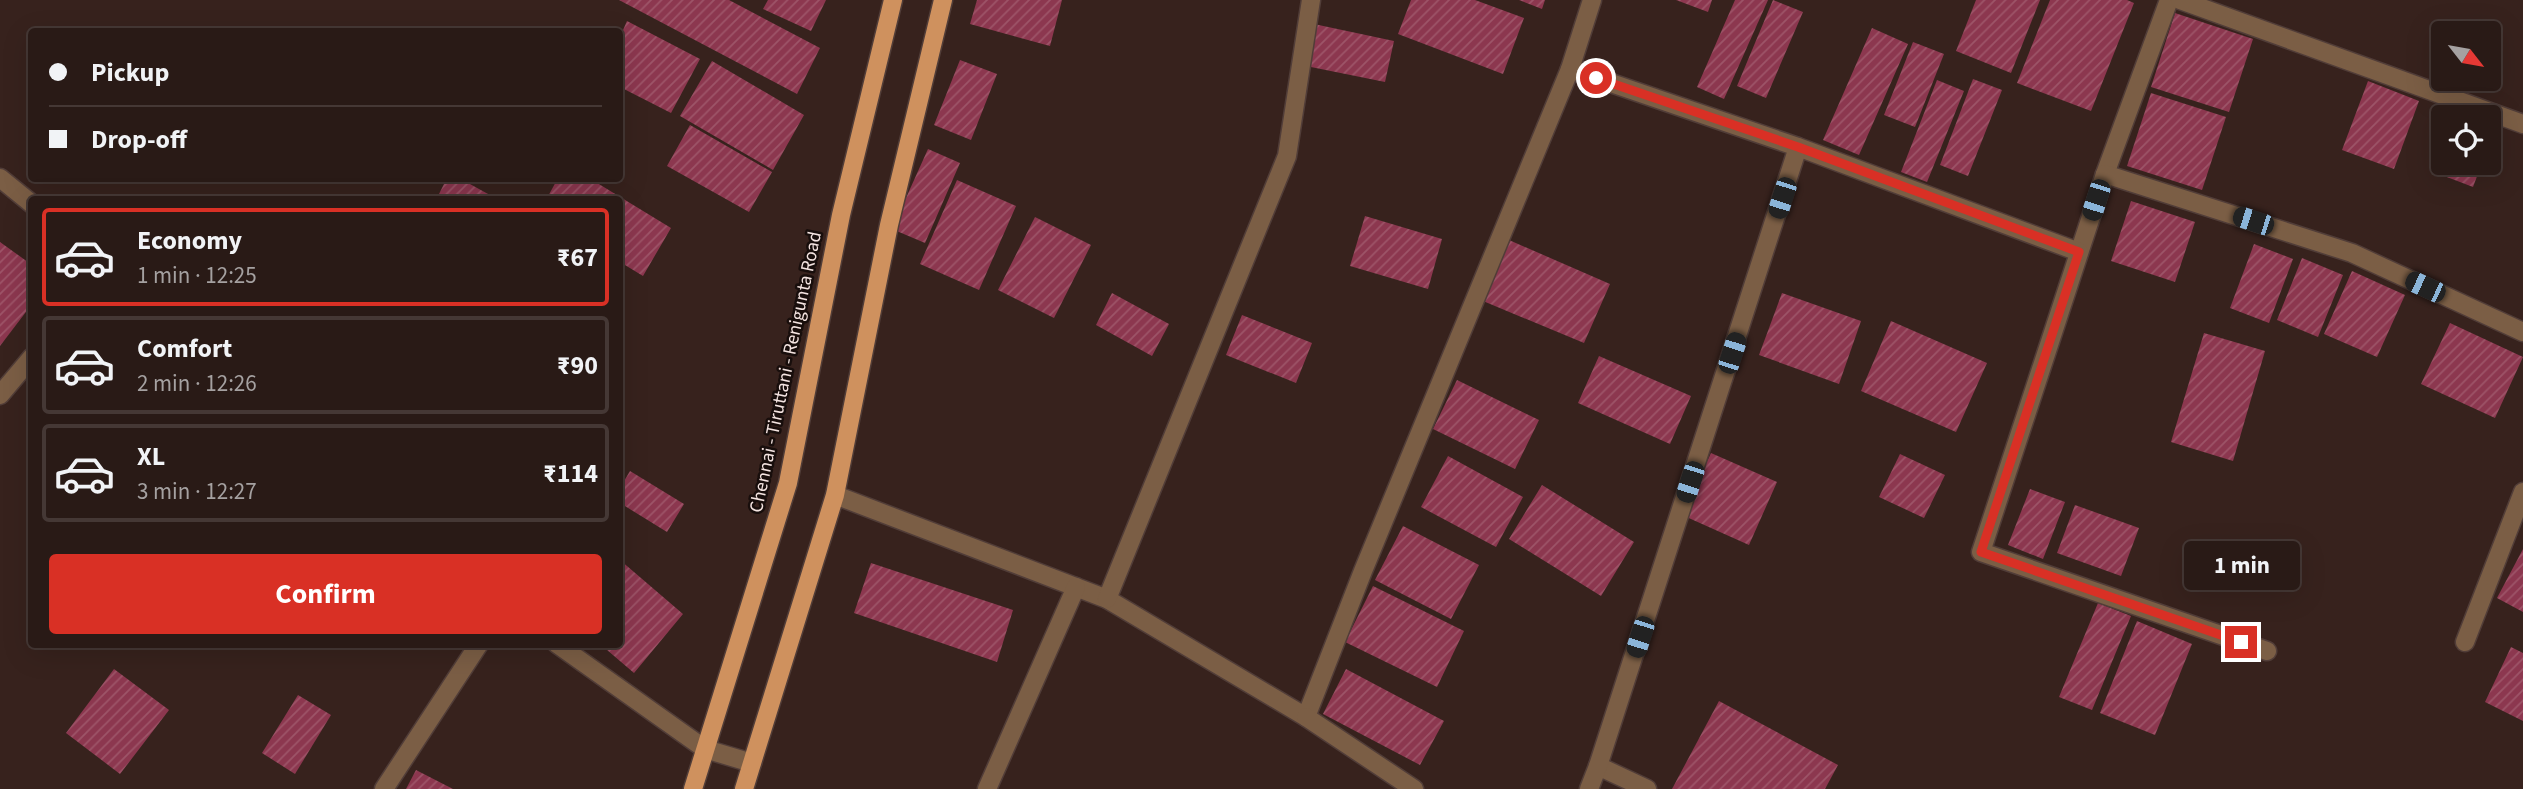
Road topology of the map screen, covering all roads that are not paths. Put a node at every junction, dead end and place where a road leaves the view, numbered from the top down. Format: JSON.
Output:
{"nodes":[{"id":1,"x":893,"y":0,"type":"edge"},
{"id":2,"x":943,"y":0,"type":"edge"},
{"id":3,"x":1311,"y":0,"type":"edge"},
{"id":4,"x":1592,"y":0,"type":"edge"},
{"id":5,"x":2169,"y":0,"type":"edge"},
{"id":6,"x":2180,"y":0,"type":"edge"},
{"id":7,"x":1570,"y":69,"type":"junction"},
{"id":8,"x":2523,"y":124,"type":"edge"},
{"id":9,"x":1798,"y":147,"type":"junction"},
{"id":10,"x":2105,"y":174,"type":"junction"},
{"id":11,"x":0,"y":178,"type":"edge"},
{"id":12,"x":28,"y":202,"type":"edge"},
{"id":13,"x":2079,"y":252,"type":"junction"},
{"id":14,"x":2523,"y":332,"type":"edge"},
{"id":15,"x":28,"y":362,"type":"edge"},
{"id":16,"x":0,"y":394,"type":"edge"},
{"id":17,"x":2523,"y":492,"type":"edge"},
{"id":18,"x":835,"y":495,"type":"junction"},
{"id":19,"x":1076,"y":587,"type":"junction"},
{"id":20,"x":1107,"y":599,"type":"junction"},
{"id":21,"x":2465,"y":642,"type":"dead end"},
{"id":22,"x":476,"y":648,"type":"edge"},
{"id":23,"x":563,"y":648,"type":"edge"},
{"id":24,"x":2267,"y":651,"type":"dead end"},
{"id":25,"x":1306,"y":717,"type":"junction"},
{"id":26,"x":705,"y":749,"type":"junction"},
{"id":27,"x":752,"y":763,"type":"junction"},
{"id":28,"x":1598,"y":766,"type":"junction"},
{"id":29,"x":384,"y":789,"type":"edge"},
{"id":30,"x":693,"y":789,"type":"edge"},
{"id":31,"x":744,"y":789,"type":"edge"},
{"id":32,"x":987,"y":789,"type":"edge"},
{"id":33,"x":1414,"y":789,"type":"edge"},
{"id":34,"x":1589,"y":789,"type":"edge"},
{"id":35,"x":1647,"y":789,"type":"edge"}],
"edges":[{"from":1,"to":26,"type":"main road","name":"Chennai - Tiruttani - Renigunta Road"},
{"from":2,"to":18,"type":"main road"},
{"from":3,"to":20,"type":"street"},
{"from":4,"to":7,"type":"street"},
{"from":5,"to":10,"type":"street"},
{"from":6,"to":8,"type":"street"},
{"from":7,"to":9,"type":"street"},
{"from":7,"to":25,"type":"street"},
{"from":9,"to":13,"type":"street"},
{"from":9,"to":28,"type":"street"},
{"from":10,"to":13,"type":"street"},
{"from":10,"to":14,"type":"street"},
{"from":11,"to":12,"type":"street"},
{"from":13,"to":24,"type":"street"},
{"from":15,"to":16,"type":"street"},
{"from":17,"to":21,"type":"street"},
{"from":18,"to":19,"type":"street"},
{"from":18,"to":27,"type":"main road"},
{"from":19,"to":20,"type":"street"},
{"from":19,"to":32,"type":"street"},
{"from":20,"to":25,"type":"street"},
{"from":22,"to":29,"type":"street"},
{"from":23,"to":26,"type":"street"},
{"from":25,"to":33,"type":"street"},
{"from":26,"to":27,"type":"street"},
{"from":26,"to":30,"type":"main road","name":"Chennai - Tiruttani - Renigunta Road"},
{"from":27,"to":31,"type":"main road"},
{"from":28,"to":34,"type":"street"},
{"from":28,"to":35,"type":"street"}]}
